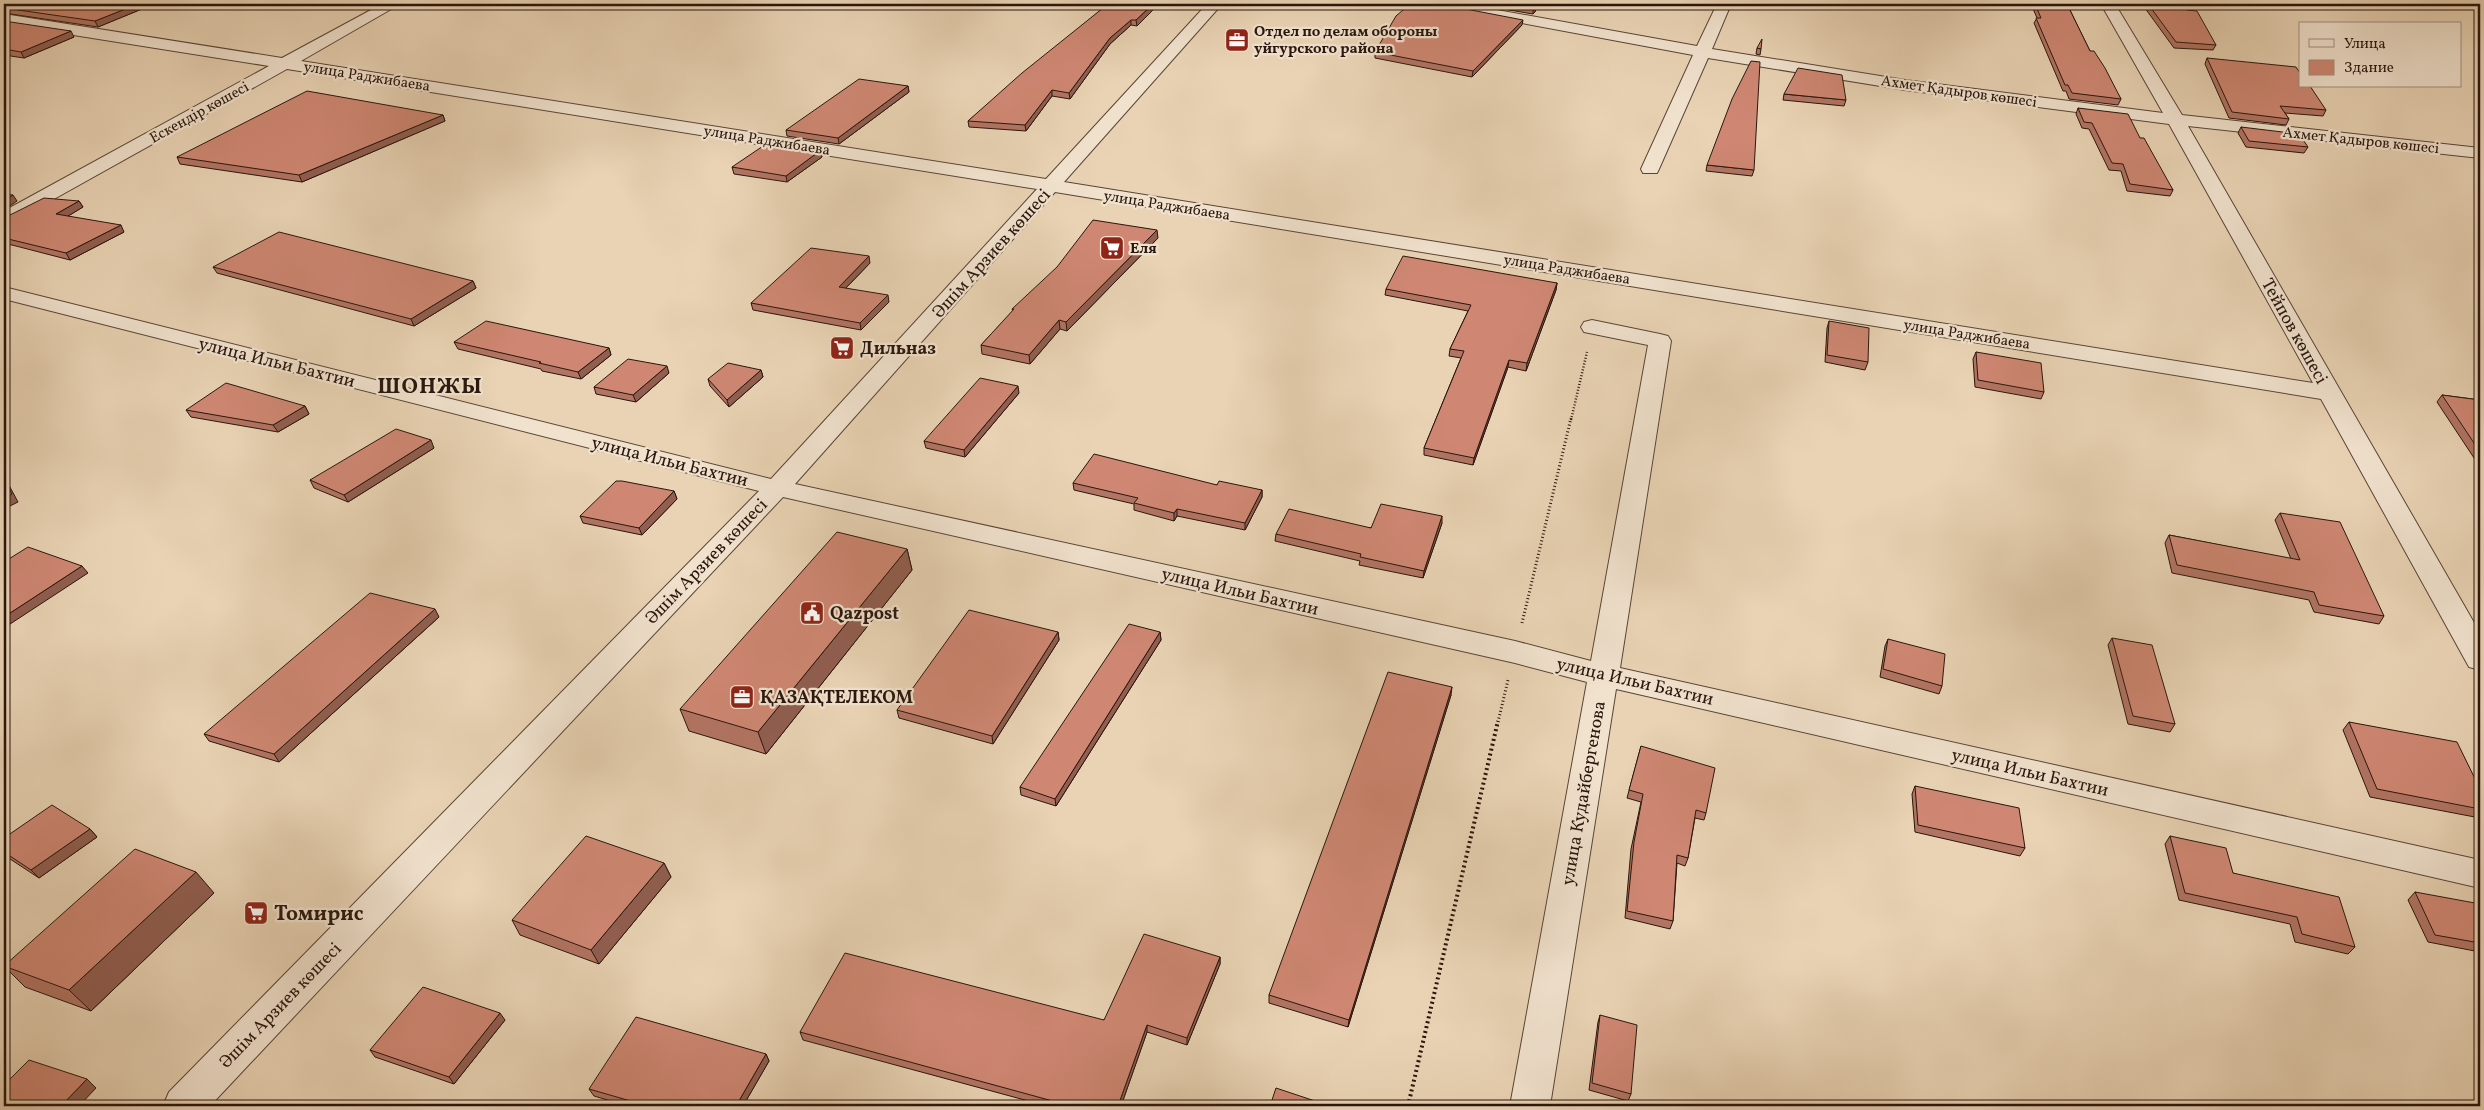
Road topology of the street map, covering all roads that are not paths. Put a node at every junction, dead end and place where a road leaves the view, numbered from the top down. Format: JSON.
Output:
{"nodes":[{"id":1,"x":393,"y":4,"type":"edge"},
{"id":2,"x":1215,"y":4,"type":"edge"},
{"id":3,"x":1441,"y":4,"type":"edge"},
{"id":4,"x":1724,"y":4,"type":"edge"},
{"id":5,"x":2108,"y":4,"type":"edge"},
{"id":6,"x":4,"y":19,"type":"edge"},
{"id":7,"x":1702,"y":53,"type":"junction"},
{"id":8,"x":287,"y":64,"type":"junction"},
{"id":9,"x":2176,"y":120,"type":"junction"},
{"id":10,"x":2480,"y":153,"type":"edge"},
{"id":11,"x":1650,"y":169,"type":"dead end"},
{"id":12,"x":1052,"y":186,"type":"junction"},
{"id":13,"x":4,"y":219,"type":"edge"},
{"id":14,"x":4,"y":294,"type":"edge"},
{"id":15,"x":1592,"y":327,"type":"road end"},
{"id":16,"x":2330,"y":393,"type":"junction"},
{"id":17,"x":777,"y":488,"type":"junction"},
{"id":18,"x":2480,"y":659,"type":"edge"},
{"id":19,"x":1603,"y":675,"type":"junction"},
{"id":20,"x":2480,"y":874,"type":"edge"},
{"id":21,"x":183,"y":1106,"type":"edge"},
{"id":22,"x":1530,"y":1106,"type":"edge"}],
"edges":[{"from":1,"to":8,"type":"street","name":"Ескендір көшесі"},
{"from":2,"to":12,"type":"street","name":"Әшім Арзиев көшесі"},
{"from":3,"to":7,"type":"street","name":"Ахмет Қадыров көшесі"},
{"from":4,"to":7,"type":"street"},
{"from":5,"to":9,"type":"street","name":"Тейпов көшесі"},
{"from":6,"to":8,"type":"street","name":"улица Раджибаева"},
{"from":7,"to":9,"type":"street","name":"Ахмет Қадыров көшесі"},
{"from":7,"to":11,"type":"street"},
{"from":8,"to":12,"type":"street","name":"улица Раджибаева"},
{"from":8,"to":13,"type":"street","name":"Ескендір көшесі"},
{"from":9,"to":10,"type":"street","name":"Ахмет Қадыров көшесі"},
{"from":9,"to":16,"type":"street","name":"Тейпов көшесі"},
{"from":12,"to":16,"type":"street","name":"улица Раджибаева"},
{"from":12,"to":17,"type":"street","name":"Әшім Арзиев көшесі"},
{"from":14,"to":17,"type":"street","name":"улица Ильи Бахтии"},
{"from":15,"to":19,"type":"street","name":"улица Кудайбергенова"},
{"from":16,"to":18,"type":"street","name":"Тейпов көшесі"},
{"from":17,"to":19,"type":"street","name":"улица Ильи Бахтии"},
{"from":17,"to":21,"type":"street","name":"Әшім Арзиев көшесі"},
{"from":19,"to":20,"type":"street","name":"улица Ильи Бахтии"},
{"from":19,"to":22,"type":"street","name":"улица Кудайбергенова"}]}
